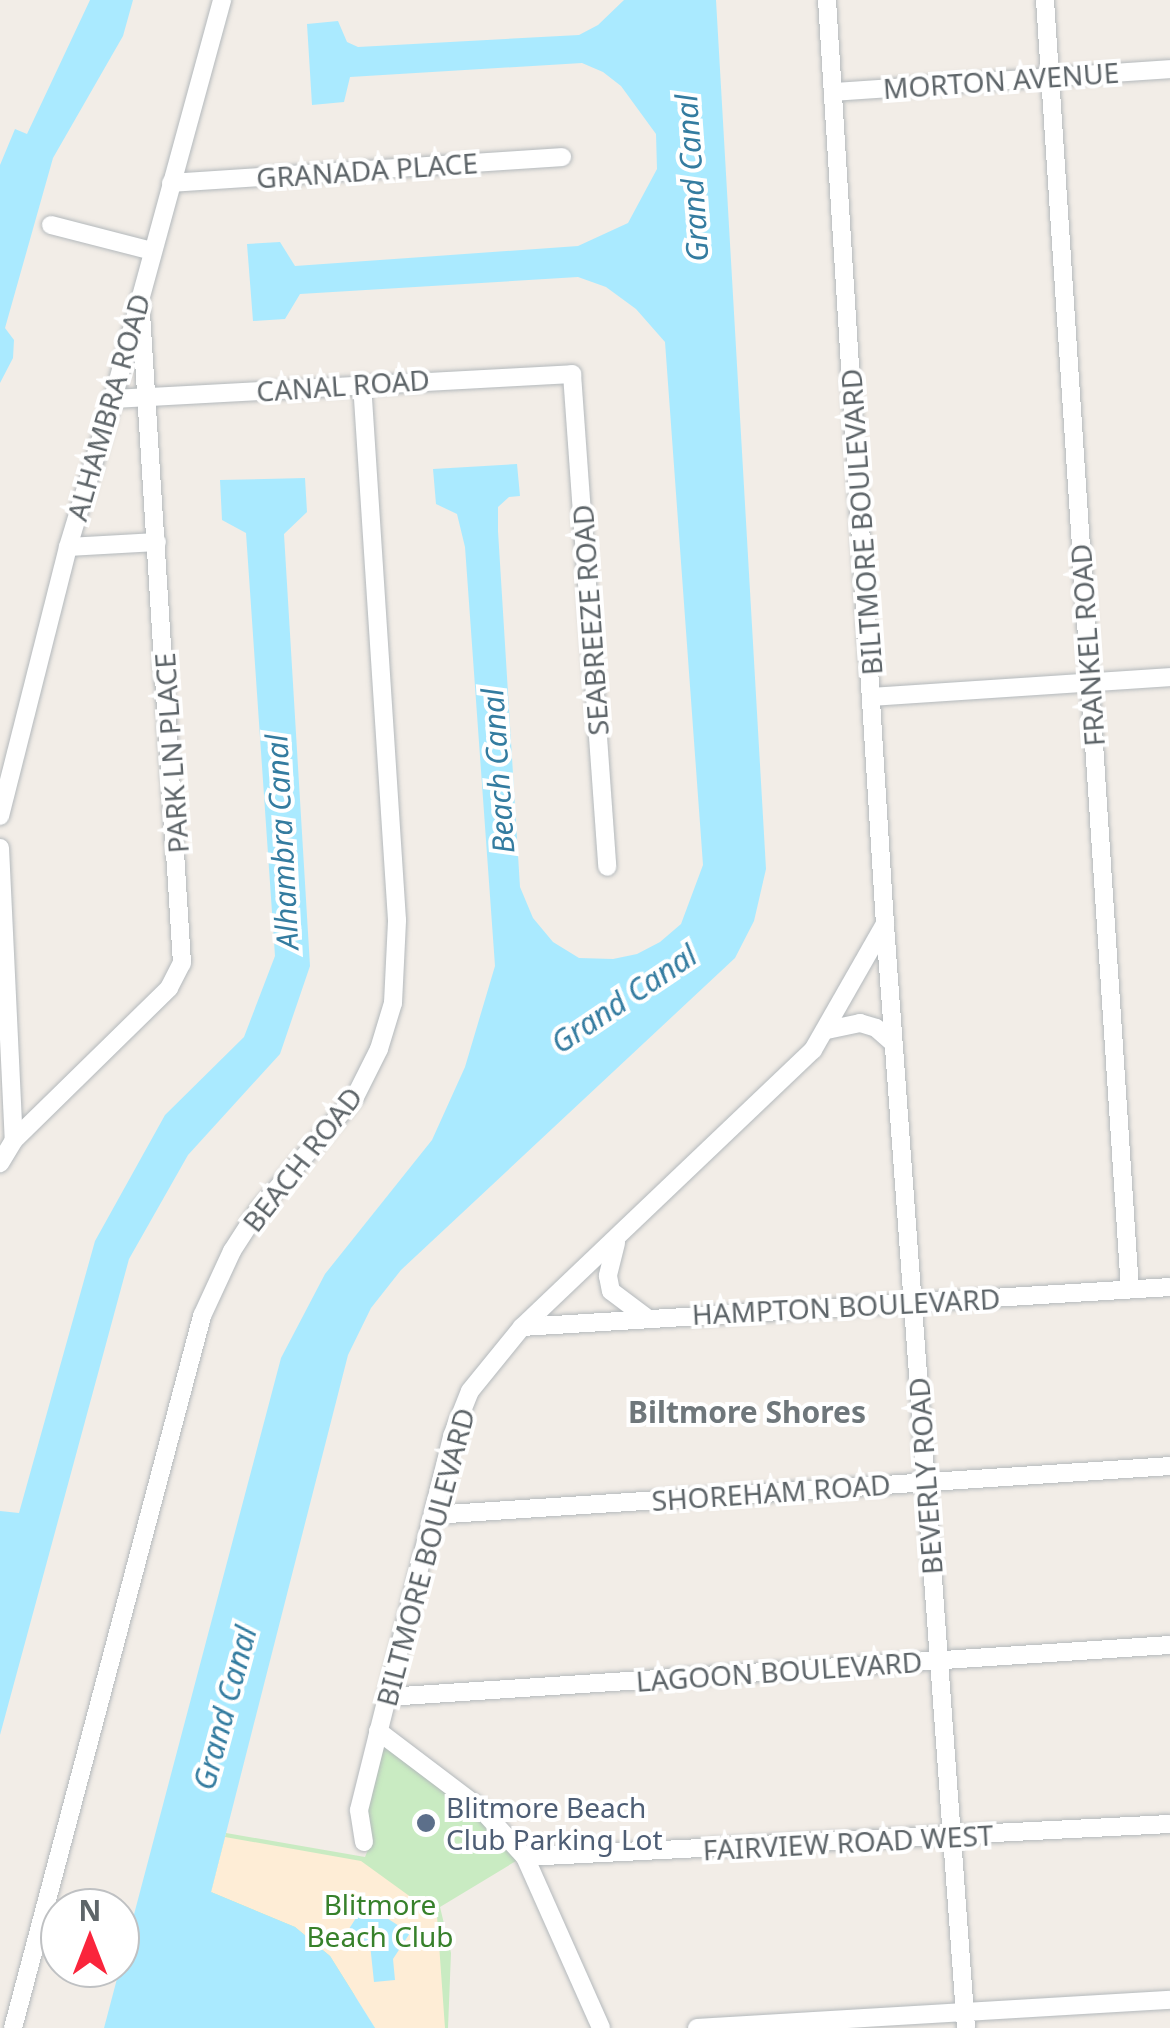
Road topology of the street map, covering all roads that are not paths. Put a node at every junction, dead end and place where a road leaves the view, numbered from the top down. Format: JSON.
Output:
{"nodes":[{"id":1,"x":222,"y":0,"type":"edge"},
{"id":2,"x":826,"y":0,"type":"edge"},
{"id":3,"x":1045,"y":0,"type":"edge"},
{"id":4,"x":1170,"y":68,"type":"edge"},
{"id":5,"x":1050,"y":76,"type":"junction"},
{"id":6,"x":833,"y":92,"type":"junction"},
{"id":7,"x":562,"y":157,"type":"dead end"},
{"id":8,"x":171,"y":183,"type":"junction"},
{"id":9,"x":52,"y":224,"type":"dead end"},
{"id":10,"x":152,"y":251,"type":"junction"},
{"id":11,"x":140,"y":298,"type":"junction"},
{"id":12,"x":572,"y":374,"type":"joint"},
{"id":13,"x":362,"y":384,"type":"junction"},
{"id":14,"x":146,"y":397,"type":"junction"},
{"id":15,"x":113,"y":399,"type":"junction"},
{"id":16,"x":156,"y":542,"type":"junction"},
{"id":17,"x":68,"y":547,"type":"junction"},
{"id":18,"x":1170,"y":678,"type":"edge"},
{"id":19,"x":1090,"y":683,"type":"junction"},
{"id":20,"x":872,"y":697,"type":"junction"},
{"id":21,"x":0,"y":816,"type":"edge"},
{"id":22,"x":0,"y":848,"type":"edge"},
{"id":23,"x":606,"y":867,"type":"dead end"},
{"id":24,"x":884,"y":924,"type":"junction"},
{"id":25,"x":827,"y":1030,"type":"junction"},
{"id":26,"x":893,"y":1043,"type":"junction"},
{"id":27,"x":14,"y":1140,"type":"junction"},
{"id":28,"x":0,"y":1163,"type":"edge"},
{"id":29,"x":616,"y":1242,"type":"junction"},
{"id":30,"x":1170,"y":1287,"type":"edge"},
{"id":31,"x":1130,"y":1289,"type":"junction"},
{"id":32,"x":912,"y":1303,"type":"junction"},
{"id":33,"x":647,"y":1318,"type":"junction"},
{"id":34,"x":522,"y":1327,"type":"junction"},
{"id":35,"x":1170,"y":1466,"type":"edge"},
{"id":36,"x":926,"y":1481,"type":"junction"},
{"id":37,"x":433,"y":1514,"type":"junction"},
{"id":38,"x":1170,"y":1645,"type":"edge"},
{"id":39,"x":939,"y":1660,"type":"junction"},
{"id":40,"x":387,"y":1696,"type":"junction"},
{"id":41,"x":378,"y":1731,"type":"junction"},
{"id":42,"x":1170,"y":1824,"type":"edge"},
{"id":43,"x":952,"y":1838,"type":"junction"},
{"id":44,"x":364,"y":1842,"type":"dead end"},
{"id":45,"x":526,"y":1857,"type":"junction"},
{"id":46,"x":1170,"y":2000,"type":"edge"},
{"id":47,"x":965,"y":2020,"type":"edge"},
{"id":48,"x":13,"y":2028,"type":"edge"},
{"id":49,"x":600,"y":2028,"type":"edge"},
{"id":50,"x":696,"y":2028,"type":"edge"}],
"edges":[{"from":1,"to":8,"type":"street","name":"ALHAMBRA ROAD"},
{"from":2,"to":6,"type":"street","name":"BILTMORE BOULEVARD"},
{"from":3,"to":5,"type":"street","name":"FRANKEL ROAD"},
{"from":4,"to":5,"type":"street","name":"MORTON AVENUE"},
{"from":5,"to":6,"type":"street","name":"MORTON AVENUE"},
{"from":5,"to":19,"type":"street","name":"FRANKEL ROAD"},
{"from":6,"to":20,"type":"street","name":"BILTMORE BOULEVARD"},
{"from":7,"to":8,"type":"street","name":"GRANADA PLACE"},
{"from":8,"to":10,"type":"street","name":"ALHAMBRA ROAD"},
{"from":9,"to":10,"type":"street"},
{"from":10,"to":11,"type":"street","name":"ALHAMBRA ROAD"},
{"from":11,"to":14,"type":"street","name":"PARK LN PLACE"},
{"from":11,"to":15,"type":"street","name":"ALHAMBRA ROAD"},
{"from":12,"to":13,"type":"street","name":"CANAL ROAD"},
{"from":12,"to":23,"type":"street","name":"SEABREEZE ROAD"},
{"from":13,"to":14,"type":"street","name":"CANAL ROAD"},
{"from":13,"to":48,"type":"street","name":"BEACH ROAD"},
{"from":14,"to":15,"type":"street","name":"CANAL ROAD"},
{"from":14,"to":16,"type":"street","name":"PARK LN PLACE"},
{"from":15,"to":17,"type":"street","name":"ALHAMBRA ROAD"},
{"from":16,"to":17,"type":"street"},
{"from":16,"to":27,"type":"street","name":"PARK LN PLACE"},
{"from":17,"to":21,"type":"street","name":"ALHAMBRA ROAD"},
{"from":18,"to":19,"type":"street"},
{"from":19,"to":20,"type":"street"},
{"from":19,"to":31,"type":"street","name":"FRANKEL ROAD"},
{"from":20,"to":24,"type":"street","name":"BILTMORE BOULEVARD"},
{"from":22,"to":27,"type":"street"},
{"from":24,"to":25,"type":"street","name":"BILTMORE BOULEVARD"},
{"from":24,"to":26,"type":"street","name":"BEVERLY ROAD"},
{"from":25,"to":26,"type":"street"},
{"from":25,"to":29,"type":"street","name":"BILTMORE BOULEVARD"},
{"from":26,"to":32,"type":"street","name":"BEVERLY ROAD"},
{"from":27,"to":28,"type":"street"},
{"from":29,"to":33,"type":"street"},
{"from":29,"to":34,"type":"street","name":"BILTMORE BOULEVARD"},
{"from":30,"to":31,"type":"street","name":"HAMPTON BOULEVARD"},
{"from":31,"to":32,"type":"street","name":"HAMPTON BOULEVARD"},
{"from":32,"to":33,"type":"street","name":"HAMPTON BOULEVARD"},
{"from":32,"to":36,"type":"street","name":"BEVERLY ROAD"},
{"from":33,"to":34,"type":"street","name":"HAMPTON BOULEVARD"},
{"from":34,"to":37,"type":"street","name":"BILTMORE BOULEVARD"},
{"from":35,"to":36,"type":"street","name":"SHOREHAM ROAD"},
{"from":36,"to":37,"type":"street","name":"SHOREHAM ROAD"},
{"from":36,"to":39,"type":"street","name":"BEVERLY ROAD"},
{"from":37,"to":40,"type":"street","name":"BILTMORE BOULEVARD"},
{"from":38,"to":39,"type":"street","name":"LAGOON BOULEVARD"},
{"from":39,"to":40,"type":"street","name":"LAGOON BOULEVARD"},
{"from":39,"to":43,"type":"street","name":"BEVERLY ROAD"},
{"from":40,"to":41,"type":"street","name":"BILTMORE BOULEVARD"},
{"from":41,"to":44,"type":"street"},
{"from":41,"to":45,"type":"street","name":"BILTMORE BOULEVARD"},
{"from":42,"to":43,"type":"street","name":"FAIRVIEW ROAD WEST"},
{"from":43,"to":45,"type":"street","name":"FAIRVIEW ROAD WEST"},
{"from":43,"to":47,"type":"street","name":"BEVERLY ROAD"},
{"from":45,"to":49,"type":"street","name":"BILTMORE BOULEVARD"},
{"from":46,"to":47,"type":"street"},
{"from":47,"to":50,"type":"street"}]}
